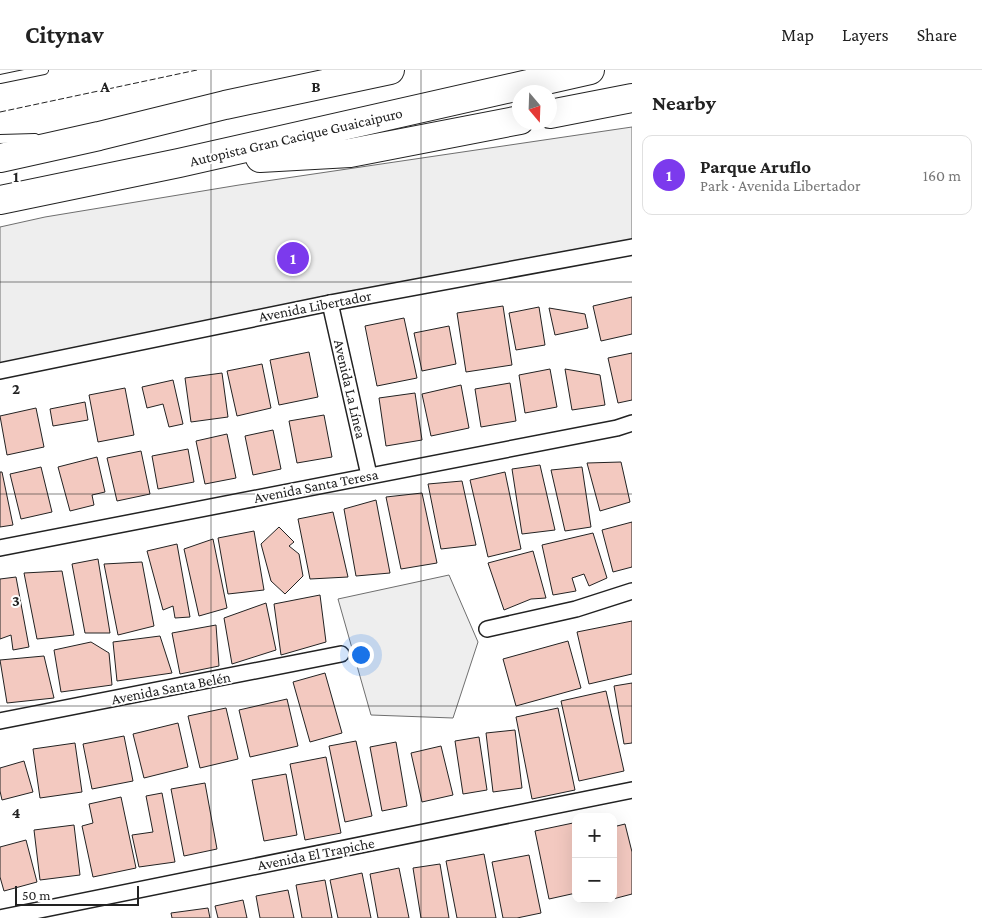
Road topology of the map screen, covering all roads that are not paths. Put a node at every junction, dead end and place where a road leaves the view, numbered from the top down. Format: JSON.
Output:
{"nodes":[{"id":1,"x":44,"y":70,"type":"edge"},
{"id":2,"x":343,"y":70,"type":"edge"},
{"id":3,"x":390,"y":70,"type":"edge"},
{"id":4,"x":590,"y":70,"type":"edge"},
{"id":5,"x":0,"y":79,"type":"edge"},
{"id":6,"x":278,"y":95,"type":"junction"},
{"id":7,"x":632,"y":98,"type":"edge"},
{"id":8,"x":580,"y":108,"type":"junction"},
{"id":9,"x":632,"y":110,"type":"edge"},
{"id":10,"x":557,"y":113,"type":"edge"},
{"id":11,"x":512,"y":122,"type":"edge"},
{"id":12,"x":100,"y":136,"type":"junction"},
{"id":13,"x":43,"y":138,"type":"dead end"},
{"id":14,"x":52,"y":138,"type":"dead end"},
{"id":15,"x":0,"y":139,"type":"edge"},
{"id":16,"x":0,"y":158,"type":"edge"},
{"id":17,"x":179,"y":163,"type":"junction"},
{"id":18,"x":0,"y":200,"type":"edge"},
{"id":19,"x":632,"y":248,"type":"edge"},
{"id":20,"x":330,"y":303,"type":"junction"},
{"id":21,"x":0,"y":371,"type":"edge"},
{"id":22,"x":632,"y":423,"type":"edge"},
{"id":23,"x":369,"y":475,"type":"junction"},
{"id":24,"x":0,"y":548,"type":"edge"},
{"id":25,"x":632,"y":592,"type":"edge"},
{"id":26,"x":487,"y":629,"type":"dead end"},
{"id":27,"x":342,"y":654,"type":"dead end"},
{"id":28,"x":0,"y":721,"type":"edge"},
{"id":29,"x":632,"y":790,"type":"edge"},
{"id":30,"x":0,"y":918,"type":"edge"}],
"edges":[{"from":1,"to":5,"type":"lane"},
{"from":2,"to":6,"type":"highway"},
{"from":3,"to":6,"type":"highway"},
{"from":4,"to":17,"type":"highway","name":"Autopista Gran Cacique Guaicaipuro"},
{"from":6,"to":12,"type":"highway"},
{"from":7,"to":8,"type":"highway"},
{"from":8,"to":9,"type":"highway"},
{"from":8,"to":10,"type":"highway"},
{"from":11,"to":17,"type":"highway"},
{"from":12,"to":14,"type":"lane"},
{"from":12,"to":16,"type":"highway"},
{"from":13,"to":15,"type":"lane"},
{"from":17,"to":18,"type":"highway","name":"Autopista Gran Cacique Guaicaipuro"},
{"from":19,"to":20,"type":"street","name":"Avenida Libertador"},
{"from":20,"to":21,"type":"street","name":"Avenida Libertador"},
{"from":20,"to":23,"type":"street","name":"Avenida La Línea"},
{"from":22,"to":23,"type":"street","name":"Avenida Santa Teresa"},
{"from":23,"to":24,"type":"street","name":"Avenida Santa Teresa"},
{"from":25,"to":26,"type":"street"},
{"from":27,"to":28,"type":"street","name":"Avenida Santa Belén"},
{"from":29,"to":30,"type":"street","name":"Avenida El Trapiche"}]}
